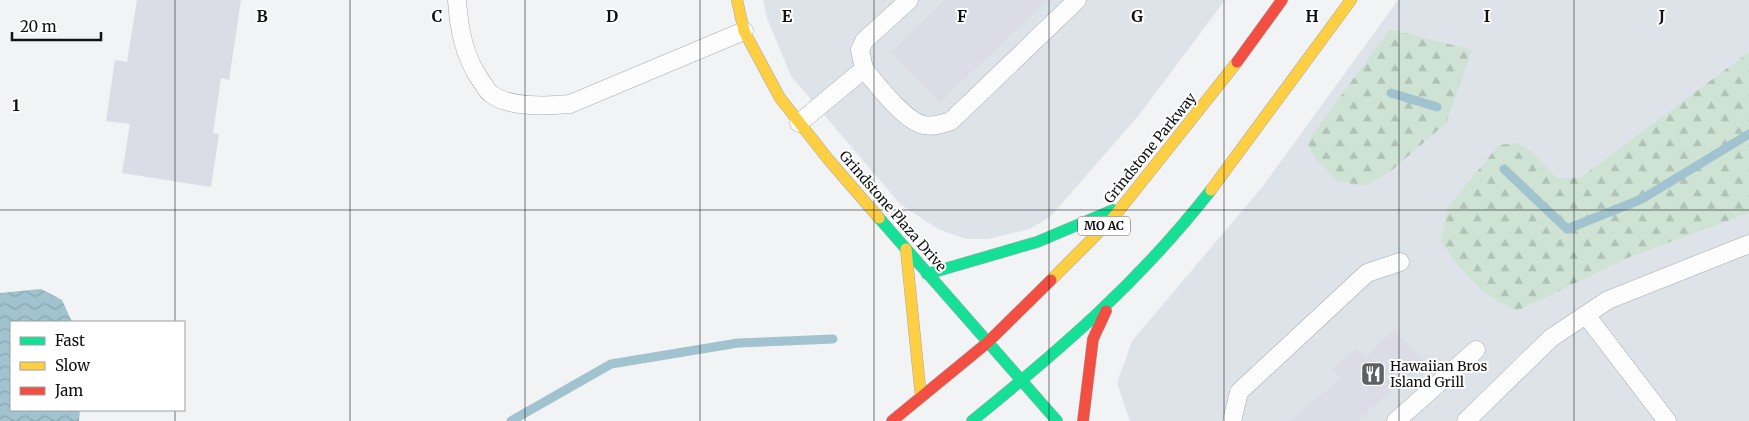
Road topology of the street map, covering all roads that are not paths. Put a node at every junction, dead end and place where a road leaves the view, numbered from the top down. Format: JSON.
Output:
{"nodes":[{"id":1,"x":457,"y":0,"type":"edge"},
{"id":2,"x":737,"y":0,"type":"edge"},
{"id":3,"x":910,"y":0,"type":"edge"},
{"id":4,"x":1078,"y":0,"type":"edge"},
{"id":5,"x":1282,"y":0,"type":"edge"},
{"id":6,"x":1351,"y":0,"type":"edge"},
{"id":7,"x":744,"y":31,"type":"junction"},
{"id":8,"x":864,"y":69,"type":"junction"},
{"id":9,"x":799,"y":123,"type":"junction"},
{"id":10,"x":1122,"y":206,"type":"junction"},
{"id":11,"x":1749,"y":244,"type":"edge"},
{"id":12,"x":906,"y":249,"type":"junction"},
{"id":13,"x":1400,"y":262,"type":"dead end"},
{"id":14,"x":927,"y":274,"type":"junction"},
{"id":15,"x":1108,"y":305,"type":"junction"},
{"id":16,"x":1586,"y":315,"type":"junction"},
{"id":17,"x":988,"y":343,"type":"junction"},
{"id":18,"x":1476,"y":350,"type":"dead end"},
{"id":19,"x":1020,"y":382,"type":"junction"},
{"id":20,"x":922,"y":397,"type":"junction"},
{"id":21,"x":892,"y":421,"type":"edge"},
{"id":22,"x":972,"y":421,"type":"edge"},
{"id":23,"x":1058,"y":421,"type":"edge"},
{"id":24,"x":1083,"y":421,"type":"edge"},
{"id":25,"x":1232,"y":421,"type":"edge"},
{"id":26,"x":1396,"y":421,"type":"edge"},
{"id":27,"x":1466,"y":421,"type":"edge"},
{"id":28,"x":1667,"y":421,"type":"edge"}],
"edges":[{"from":1,"to":7,"type":"lane"},
{"from":2,"to":7,"type":"main road","name":"Grindstone Plaza Drive"},
{"from":3,"to":8,"type":"lane"},
{"from":4,"to":8,"type":"lane"},
{"from":5,"to":10,"type":"main road","name":"Grindstone Parkway","number":"MO AC"},
{"from":6,"to":15,"type":"main road"},
{"from":7,"to":9,"type":"main road","name":"Grindstone Plaza Drive"},
{"from":8,"to":9,"type":"lane"},
{"from":9,"to":12,"type":"main road","name":"Grindstone Plaza Drive"},
{"from":10,"to":14,"type":"main road"},
{"from":10,"to":17,"type":"main road","name":"Grindstone Parkway","number":"MO AC"},
{"from":11,"to":16,"type":"lane"},
{"from":12,"to":14,"type":"main road","name":"Grindstone Plaza Drive"},
{"from":12,"to":20,"type":"main road"},
{"from":13,"to":25,"type":"lane"},
{"from":14,"to":17,"type":"main road","name":"Grindstone Plaza Drive"},
{"from":15,"to":19,"type":"main road"},
{"from":15,"to":24,"type":"main road"},
{"from":16,"to":27,"type":"lane"},
{"from":16,"to":28,"type":"lane"},
{"from":17,"to":19,"type":"main road","name":"Grindstone Plaza Drive"},
{"from":17,"to":20,"type":"main road","name":"Grindstone Parkway","number":"MO AC"},
{"from":18,"to":26,"type":"lane"},
{"from":19,"to":22,"type":"main road"},
{"from":19,"to":23,"type":"main road","name":"Grindstone Plaza Drive"},
{"from":20,"to":21,"type":"main road","name":"Grindstone Parkway","number":"MO AC"}]}
